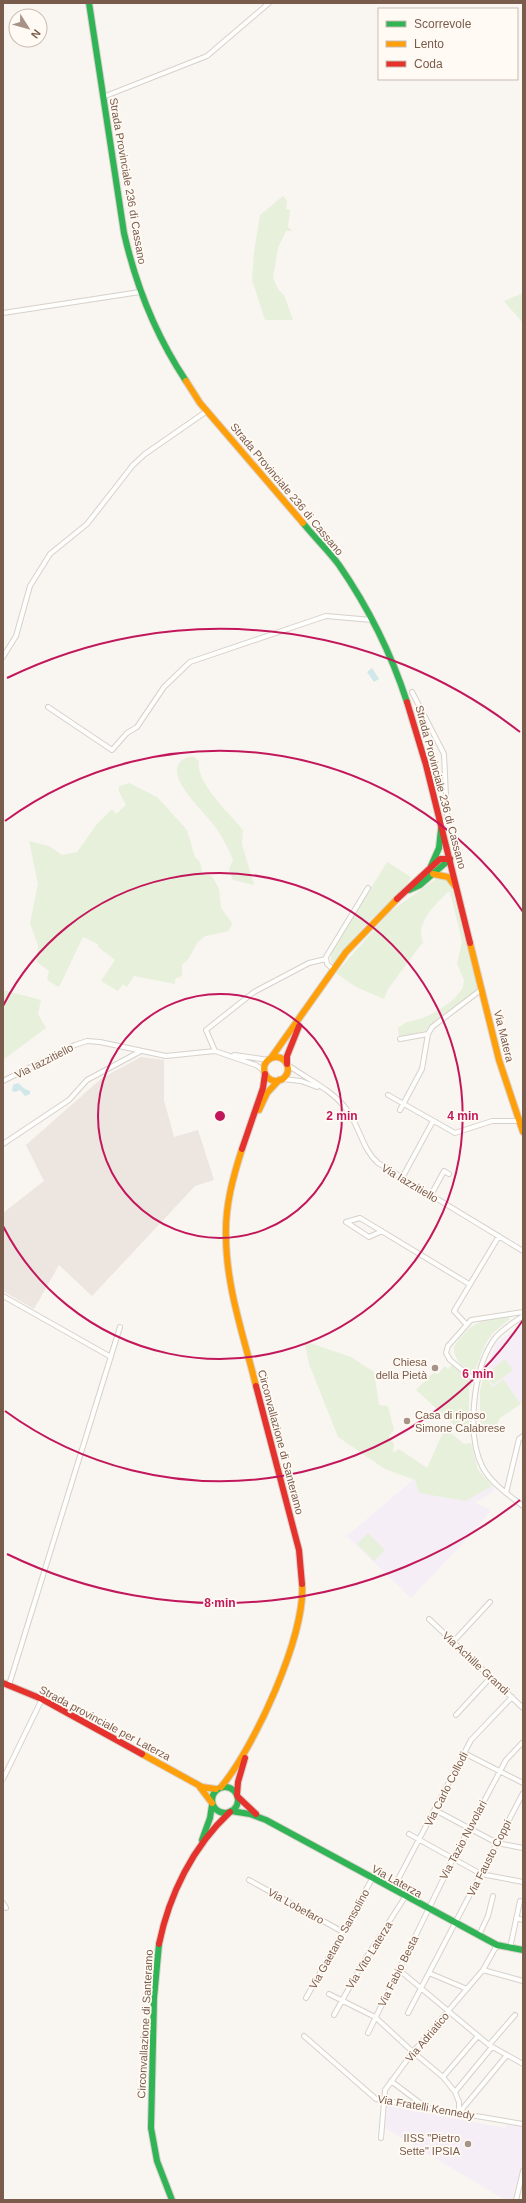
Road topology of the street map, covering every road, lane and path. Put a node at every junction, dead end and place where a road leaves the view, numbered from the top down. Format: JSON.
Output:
{"nodes":[{"id":1,"x":89,"y":3,"type":"edge"},
{"id":2,"x":269,"y":3,"type":"edge"},
{"id":3,"x":103,"y":97,"type":"junction"},
{"id":4,"x":140,"y":292,"type":"junction"},
{"id":5,"x":3,"y":313,"type":"edge"},
{"id":6,"x":207,"y":411,"type":"junction"},
{"id":7,"x":372,"y":620,"type":"junction"},
{"id":8,"x":3,"y":657,"type":"edge"},
{"id":9,"x":412,"y":692,"type":"dead end"},
{"id":10,"x":48,"y":707,"type":"dead end"},
{"id":11,"x":442,"y":826,"type":"junction"},
{"id":12,"x":450,"y":859,"type":"junction"},
{"id":13,"x":431,"y":866,"type":"junction"},
{"id":14,"x":433,"y":874,"type":"junction"},
{"id":15,"x":368,"y":888,"type":"dead end"},
{"id":16,"x":457,"y":889,"type":"junction"},
{"id":17,"x":406,"y":892,"type":"junction"},
{"id":18,"x":326,"y":959,"type":"junction"},
{"id":19,"x":334,"y":969,"type":"junction"},
{"id":20,"x":482,"y":989,"type":"junction"},
{"id":21,"x":308,"y":1006,"type":"junction"},
{"id":22,"x":428,"y":1034,"type":"junction"},
{"id":23,"x":400,"y":1039,"type":"dead end"},
{"id":24,"x":141,"y":1051,"type":"junction"},
{"id":25,"x":215,"y":1051,"type":"junction"},
{"id":26,"x":227,"y":1054,"type":"junction"},
{"id":27,"x":270,"y":1059,"type":"junction"},
{"id":28,"x":287,"y":1065,"type":"junction"},
{"id":29,"x":265,"y":1073,"type":"junction"},
{"id":30,"x":280,"y":1080,"type":"junction"},
{"id":31,"x":3,"y":1081,"type":"edge"},
{"id":32,"x":323,"y":1090,"type":"junction"},
{"id":33,"x":388,"y":1095,"type":"dead end"},
{"id":34,"x":404,"y":1104,"type":"junction"},
{"id":35,"x":400,"y":1110,"type":"dead end"},
{"id":36,"x":433,"y":1121,"type":"junction"},
{"id":37,"x":518,"y":1121,"type":"junction"},
{"id":38,"x":523,"y":1132,"type":"edge"},
{"id":39,"x":245,"y":1139,"type":"junction"},
{"id":40,"x":3,"y":1144,"type":"edge"},
{"id":41,"x":450,"y":1174,"type":"dead end"},
{"id":42,"x":402,"y":1178,"type":"junction"},
{"id":43,"x":431,"y":1195,"type":"junction"},
{"id":44,"x":382,"y":1231,"type":"junction"},
{"id":45,"x":499,"y":1236,"type":"junction"},
{"id":46,"x":523,"y":1251,"type":"edge"},
{"id":47,"x":470,"y":1284,"type":"junction"},
{"id":48,"x":3,"y":1296,"type":"edge"},
{"id":49,"x":523,"y":1312,"type":"edge"},
{"id":50,"x":523,"y":1316,"type":"edge"},
{"id":51,"x":466,"y":1324,"type":"junction"},
{"id":52,"x":120,"y":1327,"type":"dead end"},
{"id":53,"x":111,"y":1357,"type":"junction"},
{"id":54,"x":477,"y":1382,"type":"junction"},
{"id":55,"x":523,"y":1436,"type":"edge"},
{"id":56,"x":506,"y":1493,"type":"junction"},
{"id":57,"x":523,"y":1506,"type":"edge"},
{"id":58,"x":490,"y":1602,"type":"dead end"},
{"id":59,"x":429,"y":1619,"type":"dead end"},
{"id":60,"x":453,"y":1642,"type":"junction"},
{"id":61,"x":491,"y":1677,"type":"junction"},
{"id":62,"x":6,"y":1684,"type":"edge"},
{"id":63,"x":512,"y":1697,"type":"junction"},
{"id":64,"x":42,"y":1699,"type":"junction"},
{"id":65,"x":523,"y":1708,"type":"edge"},
{"id":66,"x":456,"y":1715,"type":"dead end"},
{"id":67,"x":523,"y":1742,"type":"edge"},
{"id":68,"x":249,"y":1745,"type":"junction"},
{"id":69,"x":464,"y":1753,"type":"junction"},
{"id":70,"x":500,"y":1772,"type":"junction"},
{"id":71,"x":3,"y":1779,"type":"edge"},
{"id":72,"x":523,"y":1783,"type":"edge"},
{"id":73,"x":196,"y":1784,"type":"junction"},
{"id":74,"x":219,"y":1788,"type":"junction"},
{"id":75,"x":523,"y":1793,"type":"edge"},
{"id":76,"x":237,"y":1796,"type":"junction"},
{"id":77,"x":212,"y":1804,"type":"junction"},
{"id":78,"x":435,"y":1810,"type":"junction"},
{"id":79,"x":231,"y":1811,"type":"junction"},
{"id":80,"x":266,"y":1820,"type":"junction"},
{"id":81,"x":470,"y":1829,"type":"junction"},
{"id":82,"x":409,"y":1834,"type":"dead end"},
{"id":83,"x":419,"y":1839,"type":"junction"},
{"id":84,"x":497,"y":1843,"type":"junction"},
{"id":85,"x":523,"y":1848,"type":"edge"},
{"id":86,"x":197,"y":1853,"type":"junction"},
{"id":87,"x":453,"y":1859,"type":"junction"},
{"id":88,"x":481,"y":1874,"type":"junction"},
{"id":89,"x":372,"y":1879,"type":"junction"},
{"id":90,"x":249,"y":1880,"type":"dead end"},
{"id":91,"x":523,"y":1882,"type":"edge"},
{"id":92,"x":393,"y":1890,"type":"junction"},
{"id":93,"x":493,"y":1896,"type":"dead end"},
{"id":94,"x":405,"y":1897,"type":"junction"},
{"id":95,"x":520,"y":1901,"type":"dead end"},
{"id":96,"x":3,"y":1904,"type":"edge"},
{"id":97,"x":6,"y":1908,"type":"dead end"},
{"id":98,"x":427,"y":1909,"type":"junction"},
{"id":99,"x":516,"y":1918,"type":"junction"},
{"id":100,"x":523,"y":1920,"type":"edge"},
{"id":101,"x":455,"y":1923,"type":"junction"},
{"id":102,"x":343,"y":1932,"type":"junction"},
{"id":103,"x":479,"y":1935,"type":"junction"},
{"id":104,"x":498,"y":1945,"type":"junction"},
{"id":105,"x":510,"y":1948,"type":"junction"},
{"id":106,"x":523,"y":1950,"type":"edge"},
{"id":107,"x":398,"y":1969,"type":"junction"},
{"id":108,"x":482,"y":1970,"type":"junction"},
{"id":109,"x":429,"y":1974,"type":"junction"},
{"id":110,"x":523,"y":1981,"type":"edge"},
{"id":111,"x":421,"y":1988,"type":"junction"},
{"id":112,"x":466,"y":1989,"type":"junction"},
{"id":113,"x":329,"y":1994,"type":"dead end"},
{"id":114,"x":306,"y":1998,"type":"dead end"},
{"id":115,"x":341,"y":2001,"type":"junction"},
{"id":116,"x":448,"y":2010,"type":"junction"},
{"id":117,"x":408,"y":2013,"type":"dead end"},
{"id":118,"x":334,"y":2015,"type":"dead end"},
{"id":119,"x":515,"y":2015,"type":"dead end"},
{"id":120,"x":375,"y":2017,"type":"junction"},
{"id":121,"x":368,"y":2032,"type":"dead end"},
{"id":122,"x":304,"y":2036,"type":"dead end"},
{"id":123,"x":478,"y":2036,"type":"junction"},
{"id":124,"x":491,"y":2046,"type":"junction"},
{"id":125,"x":413,"y":2052,"type":"junction"},
{"id":126,"x":507,"y":2055,"type":"junction"},
{"id":127,"x":523,"y":2064,"type":"edge"},
{"id":128,"x":443,"y":2077,"type":"junction"},
{"id":129,"x":391,"y":2081,"type":"junction"},
{"id":130,"x":455,"y":2092,"type":"junction"},
{"id":131,"x":383,"y":2101,"type":"junction"},
{"id":132,"x":426,"y":2108,"type":"junction"},
{"id":133,"x":459,"y":2113,"type":"junction"},
{"id":134,"x":523,"y":2124,"type":"edge"},
{"id":135,"x":381,"y":2138,"type":"dead end"},
{"id":136,"x":523,"y":2171,"type":"edge"},
{"id":137,"x":172,"y":2200,"type":"edge"},
{"id":138,"x":516,"y":2200,"type":"edge"}],
"edges":[{"from":1,"to":3,"type":"main road","name":"Strada Provinciale 236 di Cassano"},
{"from":2,"to":3,"type":"street"},
{"from":3,"to":4,"type":"main road","name":"Strada Provinciale 236 di Cassano"},
{"from":4,"to":5,"type":"street"},
{"from":4,"to":6,"type":"main road","name":"Strada Provinciale 236 di Cassano"},
{"from":6,"to":7,"type":"main road","name":"Strada Provinciale 236 di Cassano"},
{"from":6,"to":8,"type":"street"},
{"from":7,"to":10,"type":"street"},
{"from":7,"to":11,"type":"main road","name":"Strada Provinciale 236 di Cassano"},
{"from":9,"to":11,"type":"street"},
{"from":11,"to":12,"type":"main road","name":"Strada Provinciale 236 di Cassano"},
{"from":11,"to":13,"type":"main road"},
{"from":12,"to":13,"type":"main road"},
{"from":12,"to":14,"type":"main road"},
{"from":12,"to":16,"type":"main road","name":"Strada Provinciale 236 di Cassano"},
{"from":13,"to":17,"type":"main road"},
{"from":14,"to":16,"type":"main road"},
{"from":14,"to":17,"type":"main road"},
{"from":15,"to":18,"type":"street"},
{"from":16,"to":20,"type":"main road","name":"Strada Provinciale 236 di Cassano"},
{"from":17,"to":19,"type":"main road"},
{"from":18,"to":19,"type":"street"},
{"from":18,"to":25,"type":"street"},
{"from":19,"to":21,"type":"main road"},
{"from":20,"to":22,"type":"street"},
{"from":20,"to":37,"type":"main road","name":"Via Matera"},
{"from":21,"to":27,"type":"main road"},
{"from":21,"to":28,"type":"main road"},
{"from":22,"to":23,"type":"street"},
{"from":22,"to":34,"type":"street"},
{"from":24,"to":25,"type":"street","name":"Via Iazzitiello"},
{"from":24,"to":31,"type":"street","name":"Via Iazzitiello"},
{"from":24,"to":40,"type":"street"},
{"from":25,"to":26,"type":"street","name":"Via Iazzitiello"},
{"from":26,"to":27,"type":"street"},
{"from":26,"to":29,"type":"street"},
{"from":27,"to":28,"type":"main road"},
{"from":27,"to":29,"type":"main road"},
{"from":28,"to":30,"type":"main road"},
{"from":28,"to":32,"type":"street"},
{"from":29,"to":30,"type":"main road"},
{"from":29,"to":39,"type":"main road","name":"Circonvallazione di Santeramo"},
{"from":30,"to":32,"type":"street"},
{"from":30,"to":39,"type":"main road","name":"Circonvallazione di Santeramo"},
{"from":32,"to":42,"type":"street","name":"Via Iazzitiello"},
{"from":33,"to":34,"type":"street"},
{"from":34,"to":35,"type":"street"},
{"from":34,"to":36,"type":"street"},
{"from":36,"to":37,"type":"street"},
{"from":36,"to":42,"type":"street"},
{"from":37,"to":38,"type":"main road","name":"Via Matera"},
{"from":39,"to":68,"type":"main road","name":"Circonvallazione di Santeramo"},
{"from":41,"to":43,"type":"street"},
{"from":42,"to":43,"type":"street","name":"Via Iazzitiello"},
{"from":43,"to":45,"type":"street","name":"Via Iazzitiello"},
{"from":44,"to":44,"type":"street"},
{"from":44,"to":47,"type":"street"},
{"from":45,"to":46,"type":"street","name":"Via Iazzitiello"},
{"from":45,"to":47,"type":"street"},
{"from":47,"to":51,"type":"street"},
{"from":48,"to":53,"type":"street"},
{"from":49,"to":51,"type":"street"},
{"from":50,"to":54,"type":"street"},
{"from":51,"to":54,"type":"street"},
{"from":52,"to":53,"type":"street"},
{"from":53,"to":62,"type":"street"},
{"from":54,"to":56,"type":"street"},
{"from":55,"to":56,"type":"street"},
{"from":56,"to":57,"type":"street"},
{"from":58,"to":60,"type":"street"},
{"from":59,"to":60,"type":"street","name":"Via Achille Grandi"},
{"from":60,"to":61,"type":"street","name":"Via Achille Grandi"},
{"from":61,"to":63,"type":"street","name":"Via Achille Grandi"},
{"from":61,"to":66,"type":"street"},
{"from":62,"to":64,"type":"main road","name":"Strada provinciale per Laterza"},
{"from":63,"to":65,"type":"street","name":"Via Achille Grandi"},
{"from":63,"to":69,"type":"street","name":"Via Carlo Collodi"},
{"from":64,"to":71,"type":"street"},
{"from":64,"to":73,"type":"main road","name":"Strada provinciale per Laterza"},
{"from":67,"to":70,"type":"street","name":"Via Tazio Nuvolari"},
{"from":68,"to":74,"type":"main road","name":"Circonvallazione di Santeramo"},
{"from":68,"to":76,"type":"main road","name":"Circonvallazione di Santeramo"},
{"from":69,"to":70,"type":"street"},
{"from":69,"to":78,"type":"street","name":"Via Carlo Collodi"},
{"from":70,"to":72,"type":"street"},
{"from":70,"to":81,"type":"street","name":"Via Tazio Nuvolari"},
{"from":73,"to":74,"type":"main road"},
{"from":73,"to":77,"type":"main road"},
{"from":74,"to":76,"type":"main road"},
{"from":74,"to":77,"type":"main road"},
{"from":75,"to":84,"type":"street","name":"Via Fausto Coppi"},
{"from":76,"to":79,"type":"main road"},
{"from":76,"to":80,"type":"main road"},
{"from":77,"to":79,"type":"main road"},
{"from":77,"to":86,"type":"main road","name":"Circonvallazione di Santeramo"},
{"from":78,"to":81,"type":"street"},
{"from":78,"to":83,"type":"street","name":"Via Carlo Collodi"},
{"from":79,"to":80,"type":"main road"},
{"from":79,"to":86,"type":"main road","name":"Circonvallazione di Santeramo"},
{"from":80,"to":89,"type":"main road","name":"Via Laterza"},
{"from":81,"to":84,"type":"street"},
{"from":81,"to":87,"type":"street","name":"Via Tazio Nuvolari"},
{"from":82,"to":83,"type":"street"},
{"from":83,"to":87,"type":"street"},
{"from":83,"to":92,"type":"street","name":"Via Carlo Collodi"},
{"from":84,"to":85,"type":"street"},
{"from":84,"to":88,"type":"street","name":"Via Fausto Coppi"},
{"from":86,"to":137,"type":"main road","name":"Circonvallazione di Santeramo"},
{"from":87,"to":88,"type":"street"},
{"from":87,"to":98,"type":"street","name":"Via Tazio Nuvolari"},
{"from":88,"to":91,"type":"street"},
{"from":88,"to":101,"type":"street","name":"Via Fausto Coppi"},
{"from":89,"to":92,"type":"main road","name":"Via Laterza"},
{"from":89,"to":102,"type":"street","name":"Via Gaetano Sansolino"},
{"from":90,"to":102,"type":"street","name":"Via Lobefaro"},
{"from":92,"to":94,"type":"main road","name":"Via Laterza"},
{"from":93,"to":103,"type":"street"},
{"from":94,"to":98,"type":"main road","name":"Via Laterza"},
{"from":94,"to":115,"type":"street","name":"Via Vito Laterza"},
{"from":95,"to":99,"type":"street"},
{"from":96,"to":97,"type":"street"},
{"from":98,"to":101,"type":"main road","name":"Via Laterza"},
{"from":98,"to":107,"type":"street","name":"Via Fabio Besta"},
{"from":99,"to":100,"type":"street"},
{"from":99,"to":105,"type":"street"},
{"from":101,"to":103,"type":"main road","name":"Via Laterza"},
{"from":101,"to":109,"type":"street","name":"Via Fausto Coppi"},
{"from":102,"to":114,"type":"street","name":"Via Gaetano Sansolino"},
{"from":103,"to":104,"type":"main road","name":"Via Laterza"},
{"from":104,"to":105,"type":"main road","name":"Via Laterza"},
{"from":104,"to":108,"type":"street","name":"Via Adriatico"},
{"from":105,"to":106,"type":"main road","name":"Via Laterza"},
{"from":107,"to":111,"type":"street"},
{"from":107,"to":120,"type":"street","name":"Via Fabio Besta"},
{"from":108,"to":110,"type":"street"},
{"from":108,"to":112,"type":"street","name":"Via Adriatico"},
{"from":109,"to":111,"type":"street","name":"Via Fausto Coppi"},
{"from":109,"to":112,"type":"street"},
{"from":111,"to":116,"type":"street"},
{"from":111,"to":117,"type":"street","name":"Via Fausto Coppi"},
{"from":112,"to":116,"type":"street","name":"Via Adriatico"},
{"from":113,"to":115,"type":"street"},
{"from":115,"to":118,"type":"street","name":"Via Vito Laterza"},
{"from":115,"to":120,"type":"street"},
{"from":116,"to":123,"type":"street"},
{"from":116,"to":125,"type":"street","name":"Via Adriatico"},
{"from":119,"to":124,"type":"street"},
{"from":120,"to":121,"type":"street","name":"Via Fabio Besta"},
{"from":120,"to":125,"type":"street"},
{"from":122,"to":131,"type":"street","name":"Via Fratelli Kennedy"},
{"from":123,"to":124,"type":"street"},
{"from":123,"to":128,"type":"street"},
{"from":124,"to":126,"type":"street"},
{"from":124,"to":130,"type":"street"},
{"from":125,"to":128,"type":"street"},
{"from":125,"to":129,"type":"street","name":"Via Adriatico"},
{"from":126,"to":127,"type":"street"},
{"from":126,"to":133,"type":"street"},
{"from":128,"to":130,"type":"street"},
{"from":129,"to":131,"type":"street","name":"Via Adriatico"},
{"from":129,"to":132,"type":"street"},
{"from":130,"to":133,"type":"street"},
{"from":131,"to":132,"type":"street","name":"Via Fratelli Kennedy"},
{"from":131,"to":135,"type":"street","name":"Via Adriatico"},
{"from":132,"to":133,"type":"street","name":"Via Fratelli Kennedy"},
{"from":133,"to":134,"type":"street","name":"Via Fratelli Kennedy"},
{"from":136,"to":138,"type":"street"}]}
